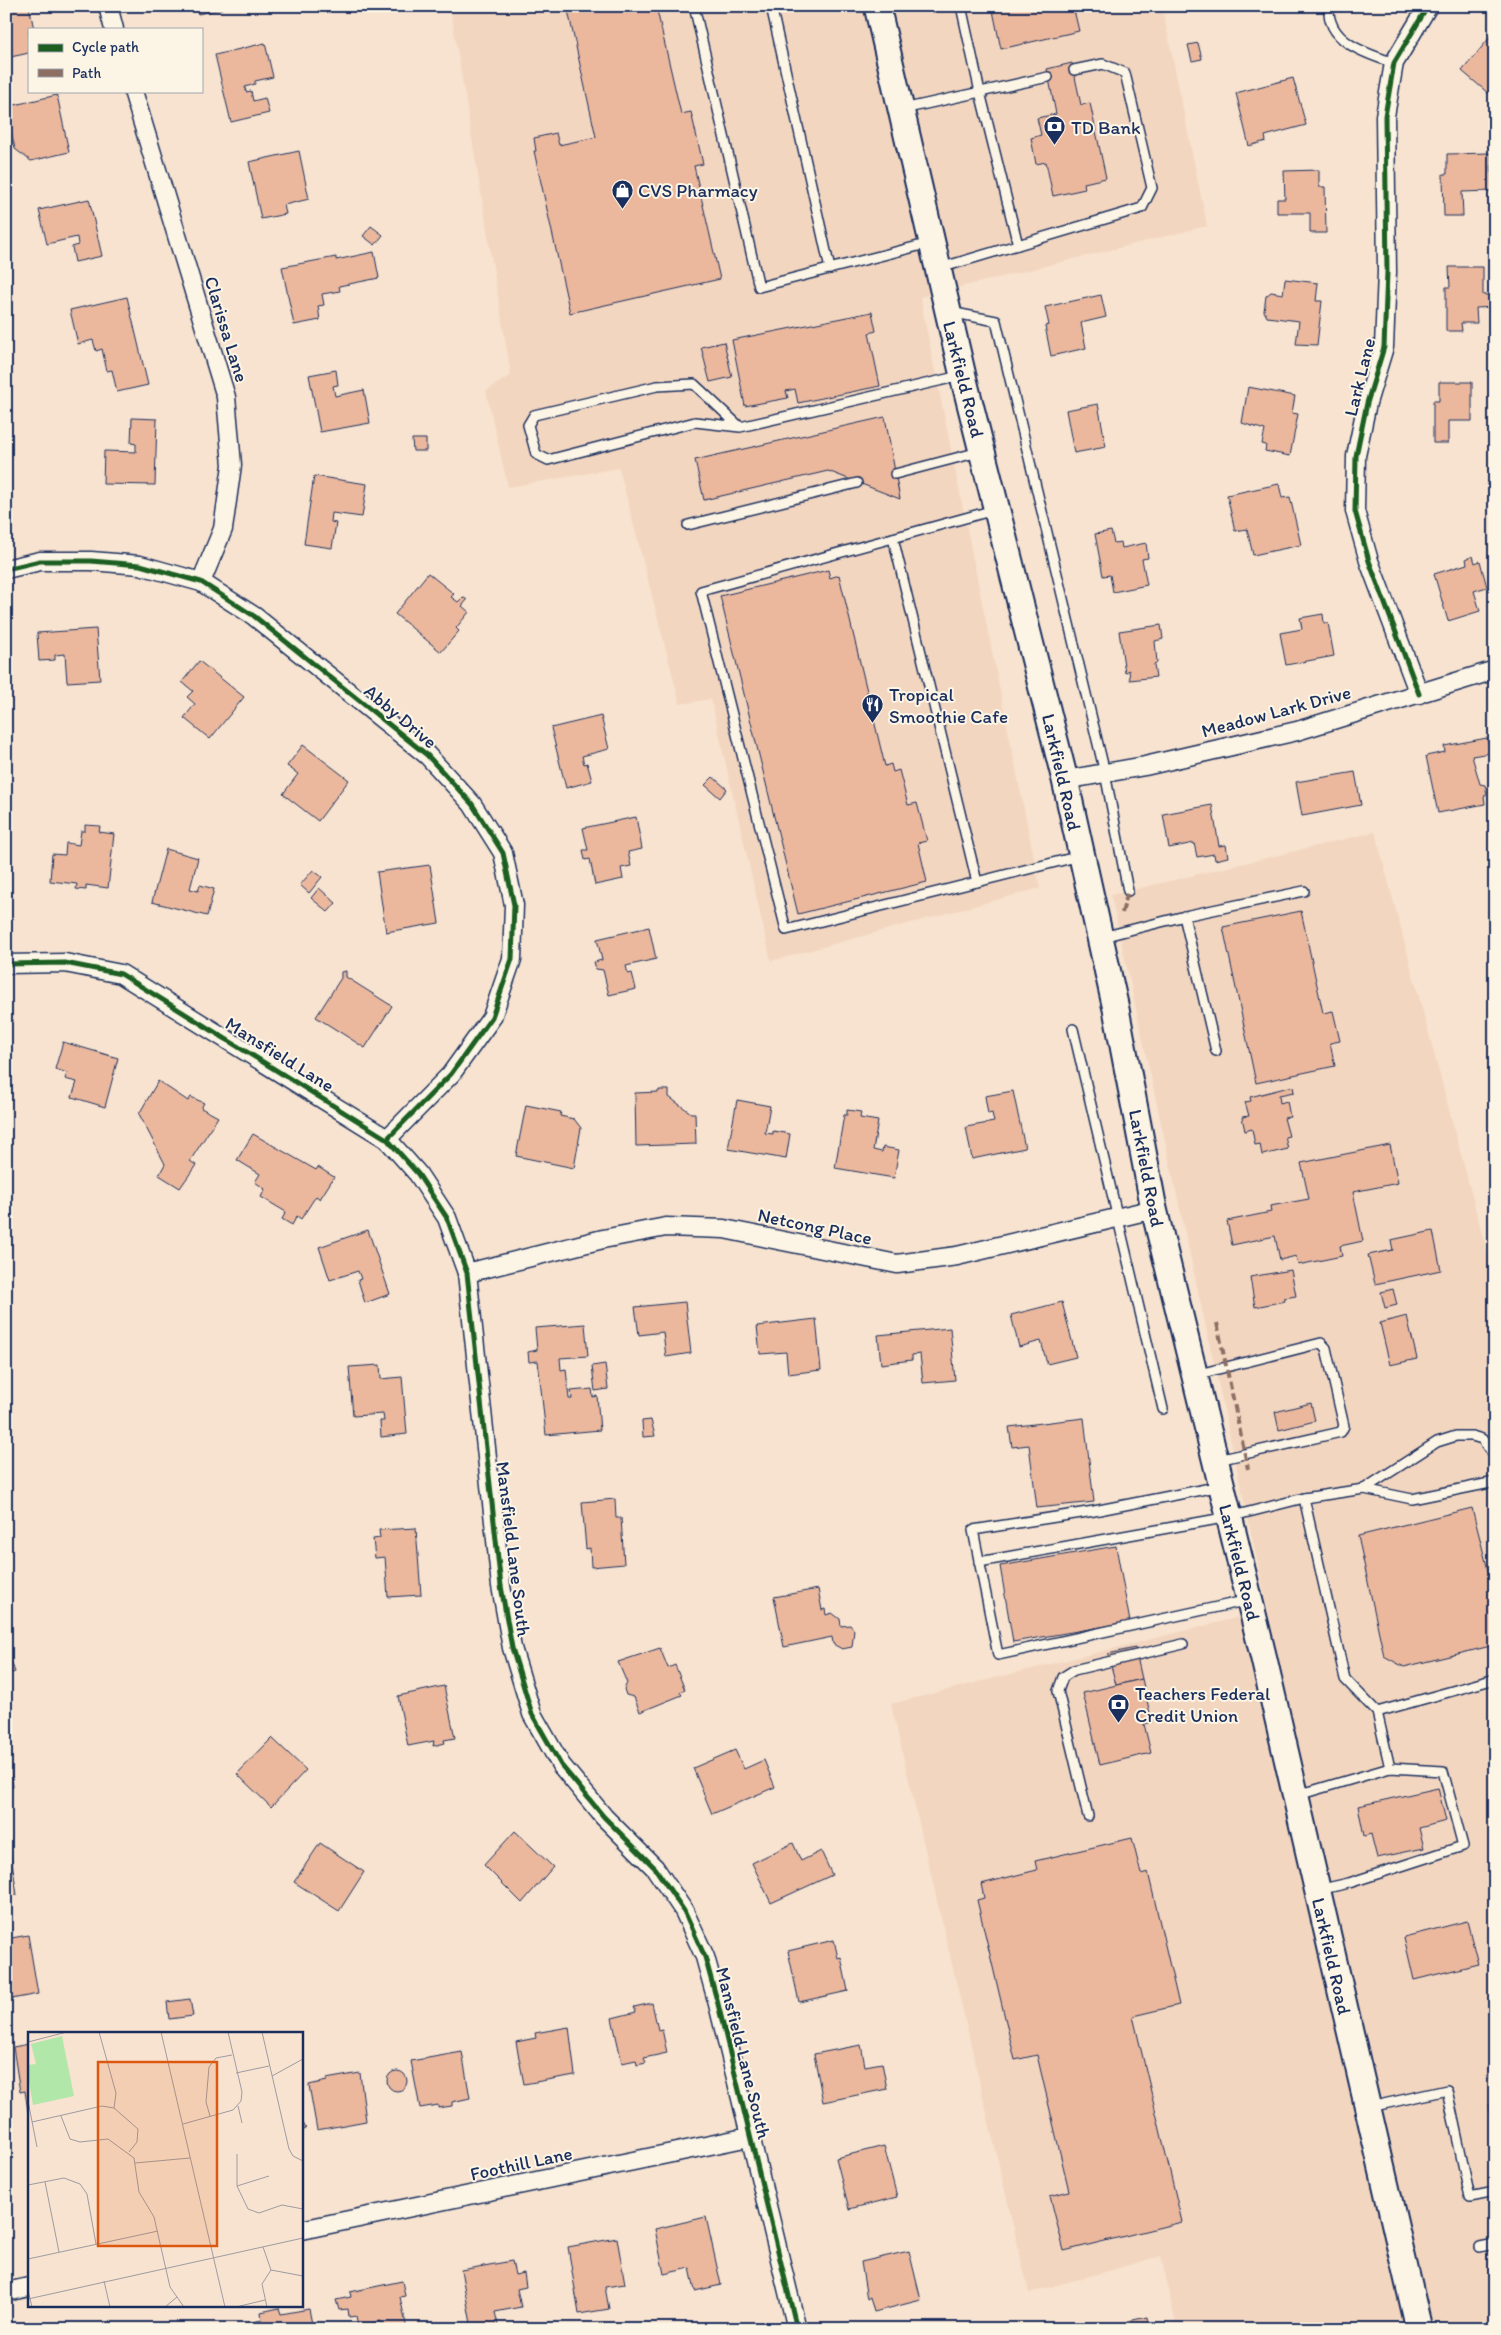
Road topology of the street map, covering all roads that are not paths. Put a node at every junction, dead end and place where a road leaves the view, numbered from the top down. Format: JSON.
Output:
{"nodes":[{"id":1,"x":108,"y":6,"type":"edge"},
{"id":2,"x":694,"y":6,"type":"edge"},
{"id":3,"x":772,"y":6,"type":"edge"},
{"id":4,"x":877,"y":6,"type":"edge"},
{"id":5,"x":961,"y":6,"type":"edge"},
{"id":6,"x":1329,"y":6,"type":"edge"},
{"id":7,"x":1428,"y":6,"type":"edge"},
{"id":8,"x":114,"y":28,"type":"edge"},
{"id":9,"x":1394,"y":63,"type":"junction"},
{"id":10,"x":1074,"y":70,"type":"dead end"},
{"id":11,"x":1048,"y":76,"type":"dead end"},
{"id":12,"x":133,"y":92,"type":"edge"},
{"id":13,"x":980,"y":92,"type":"junction"},
{"id":14,"x":901,"y":109,"type":"junction"},
{"id":15,"x":932,"y":243,"type":"junction"},
{"id":16,"x":1018,"y":245,"type":"junction"},
{"id":17,"x":830,"y":268,"type":"junction"},
{"id":18,"x":938,"y":268,"type":"junction"},
{"id":19,"x":948,"y":311,"type":"junction"},
{"id":20,"x":963,"y":376,"type":"junction"},
{"id":21,"x":740,"y":427,"type":"junction"},
{"id":22,"x":982,"y":451,"type":"junction"},
{"id":23,"x":895,"y":474,"type":"dead end"},
{"id":24,"x":857,"y":483,"type":"dead end"},
{"id":25,"x":997,"y":509,"type":"junction"},
{"id":26,"x":688,"y":525,"type":"dead end"},
{"id":27,"x":893,"y":538,"type":"junction"},
{"id":28,"x":6,"y":569,"type":"edge"},
{"id":29,"x":201,"y":582,"type":"junction"},
{"id":30,"x":1495,"y":670,"type":"edge"},
{"id":31,"x":1418,"y":694,"type":"junction"},
{"id":32,"x":1105,"y":773,"type":"junction"},
{"id":33,"x":1065,"y":780,"type":"junction"},
{"id":34,"x":1081,"y":856,"type":"junction"},
{"id":35,"x":977,"y":882,"type":"junction"},
{"id":36,"x":1128,"y":891,"type":"dead end"},
{"id":37,"x":1304,"y":891,"type":"dead end"},
{"id":38,"x":1184,"y":916,"type":"junction"},
{"id":39,"x":1099,"y":937,"type":"junction"},
{"id":40,"x":6,"y":964,"type":"edge"},
{"id":41,"x":1073,"y":1029,"type":"dead end"},
{"id":42,"x":1216,"y":1050,"type":"dead end"},
{"id":43,"x":387,"y":1139,"type":"junction"},
{"id":44,"x":1154,"y":1209,"type":"junction"},
{"id":45,"x":1118,"y":1218,"type":"junction"},
{"id":46,"x":467,"y":1273,"type":"junction"},
{"id":47,"x":1195,"y":1375,"type":"junction"},
{"id":48,"x":1163,"y":1409,"type":"dead end"},
{"id":49,"x":1495,"y":1457,"type":"edge"},
{"id":50,"x":1216,"y":1460,"type":"junction"},
{"id":51,"x":1495,"y":1482,"type":"edge"},
{"id":52,"x":1222,"y":1486,"type":"junction"},
{"id":53,"x":1364,"y":1489,"type":"junction"},
{"id":54,"x":1304,"y":1498,"type":"junction"},
{"id":55,"x":1229,"y":1517,"type":"junction"},
{"id":56,"x":979,"y":1562,"type":"junction"},
{"id":57,"x":1250,"y":1600,"type":"junction"},
{"id":58,"x":1183,"y":1644,"type":"dead end"},
{"id":59,"x":1495,"y":1679,"type":"edge"},
{"id":60,"x":1377,"y":1712,"type":"junction"},
{"id":61,"x":1390,"y":1768,"type":"junction"},
{"id":62,"x":1295,"y":1796,"type":"junction"},
{"id":63,"x":1088,"y":1816,"type":"dead end"},
{"id":64,"x":1316,"y":1890,"type":"junction"},
{"id":65,"x":1367,"y":2108,"type":"junction"},
{"id":66,"x":749,"y":2137,"type":"junction"},
{"id":67,"x":1495,"y":2192,"type":"edge"},
{"id":68,"x":302,"y":2230,"type":"edge"},
{"id":69,"x":1495,"y":2244,"type":"edge"},
{"id":70,"x":1480,"y":2247,"type":"dead end"},
{"id":71,"x":28,"y":2287,"type":"edge"},
{"id":72,"x":6,"y":2292,"type":"edge"},
{"id":73,"x":797,"y":2329,"type":"edge"},
{"id":74,"x":1420,"y":2329,"type":"edge"}],
"edges":[{"from":1,"to":8,"type":"street"},
{"from":2,"to":17,"type":"lane"},
{"from":3,"to":17,"type":"lane"},
{"from":4,"to":14,"type":"main road","name":"Larkfield Road"},
{"from":5,"to":13,"type":"lane"},
{"from":6,"to":9,"type":"lane"},
{"from":7,"to":9,"type":"street","name":"Lark Lane"},
{"from":9,"to":31,"type":"street","name":"Lark Lane"},
{"from":10,"to":16,"type":"lane"},
{"from":11,"to":13,"type":"lane"},
{"from":12,"to":29,"type":"street","name":"Clarissa Lane"},
{"from":13,"to":14,"type":"lane"},
{"from":13,"to":16,"type":"lane"},
{"from":14,"to":15,"type":"main road","name":"Larkfield Road"},
{"from":15,"to":17,"type":"lane"},
{"from":15,"to":18,"type":"main road","name":"Larkfield Road"},
{"from":16,"to":18,"type":"lane"},
{"from":18,"to":19,"type":"main road","name":"Larkfield Road"},
{"from":19,"to":20,"type":"main road","name":"Larkfield Road"},
{"from":19,"to":32,"type":"lane"},
{"from":20,"to":21,"type":"lane"},
{"from":20,"to":22,"type":"main road","name":"Larkfield Road"},
{"from":21,"to":21,"type":"lane"},
{"from":22,"to":23,"type":"lane"},
{"from":22,"to":25,"type":"main road","name":"Larkfield Road"},
{"from":24,"to":26,"type":"lane"},
{"from":25,"to":27,"type":"lane"},
{"from":25,"to":33,"type":"main road","name":"Larkfield Road"},
{"from":27,"to":35,"type":"lane"},
{"from":27,"to":35,"type":"lane"},
{"from":28,"to":29,"type":"street","name":"Abby Drive"},
{"from":29,"to":43,"type":"street","name":"Abby Drive"},
{"from":30,"to":31,"type":"street","name":"Meadow Lark Drive"},
{"from":31,"to":32,"type":"street","name":"Meadow Lark Drive"},
{"from":32,"to":33,"type":"street","name":"Meadow Lark Drive"},
{"from":32,"to":36,"type":"lane"},
{"from":33,"to":34,"type":"main road","name":"Larkfield Road"},
{"from":34,"to":35,"type":"lane"},
{"from":34,"to":39,"type":"main road","name":"Larkfield Road"},
{"from":37,"to":38,"type":"lane"},
{"from":38,"to":39,"type":"lane"},
{"from":38,"to":42,"type":"lane"},
{"from":39,"to":44,"type":"main road","name":"Larkfield Road"},
{"from":40,"to":43,"type":"street","name":"Mansfield Lane"},
{"from":41,"to":45,"type":"lane"},
{"from":43,"to":46,"type":"street","name":"Mansfield Lane"},
{"from":44,"to":45,"type":"street","name":"Netcong Place"},
{"from":44,"to":47,"type":"main road","name":"Larkfield Road"},
{"from":45,"to":46,"type":"street","name":"Netcong Place"},
{"from":45,"to":48,"type":"lane"},
{"from":46,"to":66,"type":"street","name":"Mansfield Lane South"},
{"from":47,"to":50,"type":"main road","name":"Larkfield Road"},
{"from":47,"to":50,"type":"lane"},
{"from":49,"to":53,"type":"lane"},
{"from":50,"to":52,"type":"main road","name":"Larkfield Road"},
{"from":51,"to":53,"type":"lane"},
{"from":52,"to":55,"type":"main road","name":"Larkfield Road"},
{"from":52,"to":56,"type":"lane"},
{"from":53,"to":54,"type":"lane"},
{"from":54,"to":55,"type":"lane"},
{"from":54,"to":60,"type":"lane"},
{"from":55,"to":56,"type":"lane"},
{"from":55,"to":57,"type":"main road","name":"Larkfield Road"},
{"from":56,"to":57,"type":"lane"},
{"from":57,"to":62,"type":"main road","name":"Larkfield Road"},
{"from":58,"to":63,"type":"lane"},
{"from":59,"to":60,"type":"lane"},
{"from":60,"to":61,"type":"lane"},
{"from":61,"to":62,"type":"lane"},
{"from":61,"to":64,"type":"lane"},
{"from":62,"to":64,"type":"main road","name":"Larkfield Road"},
{"from":64,"to":65,"type":"main road","name":"Larkfield Road"},
{"from":65,"to":67,"type":"lane"},
{"from":65,"to":74,"type":"main road","name":"Larkfield Road"},
{"from":66,"to":68,"type":"street","name":"Foothill Lane"},
{"from":66,"to":73,"type":"street","name":"Mansfield Lane South"},
{"from":69,"to":70,"type":"lane"},
{"from":71,"to":72,"type":"street"}]}
